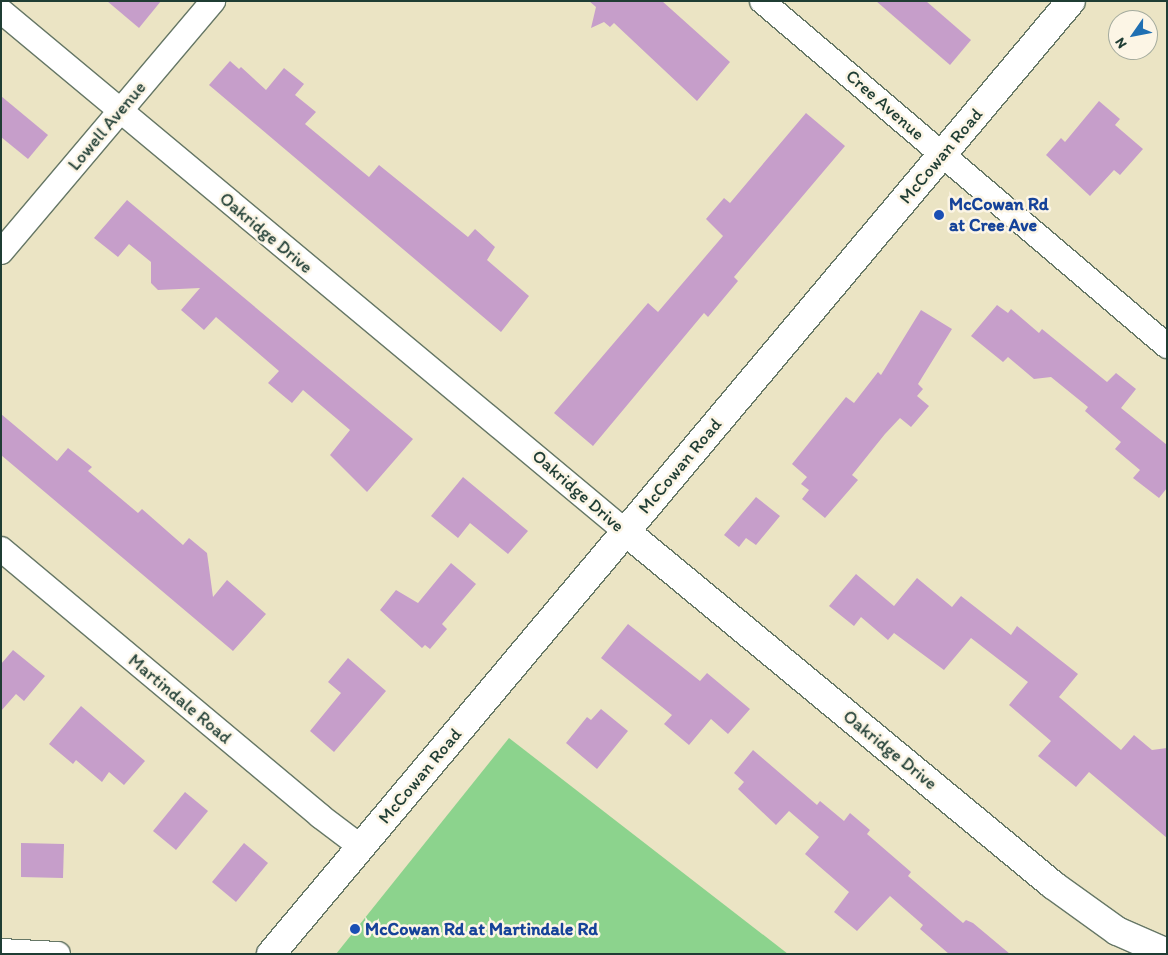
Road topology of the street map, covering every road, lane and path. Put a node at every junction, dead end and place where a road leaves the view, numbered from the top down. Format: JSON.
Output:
{"nodes":[{"id":1,"x":213,"y":1,"type":"edge"},
{"id":2,"x":762,"y":1,"type":"edge"},
{"id":3,"x":1071,"y":1,"type":"edge"},
{"id":4,"x":1,"y":11,"type":"edge"},
{"id":5,"x":120,"y":112,"type":"junction"},
{"id":6,"x":941,"y":156,"type":"junction"},
{"id":7,"x":1,"y":252,"type":"edge"},
{"id":8,"x":1167,"y":346,"type":"edge"},
{"id":9,"x":624,"y":531,"type":"junction"},
{"id":10,"x":1,"y":549,"type":"edge"},
{"id":11,"x":361,"y":847,"type":"junction"},
{"id":12,"x":1,"y":951,"type":"edge"},
{"id":13,"x":1167,"y":953,"type":"edge"},
{"id":14,"x":58,"y":954,"type":"edge"},
{"id":15,"x":271,"y":954,"type":"edge"}],
"edges":[{"from":1,"to":5,"type":"street","name":"Lowell Avenue"},
{"from":2,"to":6,"type":"street","name":"Cree Avenue"},
{"from":3,"to":6,"type":"street","name":"McCowan Road"},
{"from":4,"to":5,"type":"street","name":"Oakridge Drive"},
{"from":5,"to":7,"type":"street","name":"Lowell Avenue"},
{"from":5,"to":9,"type":"street","name":"Oakridge Drive"},
{"from":6,"to":8,"type":"street","name":"Cree Avenue"},
{"from":6,"to":9,"type":"street","name":"McCowan Road"},
{"from":9,"to":11,"type":"street","name":"McCowan Road"},
{"from":9,"to":13,"type":"street","name":"Oakridge Drive"},
{"from":10,"to":11,"type":"street","name":"Martindale Road"},
{"from":11,"to":15,"type":"street","name":"McCowan Road"},
{"from":12,"to":14,"type":"street"}]}
